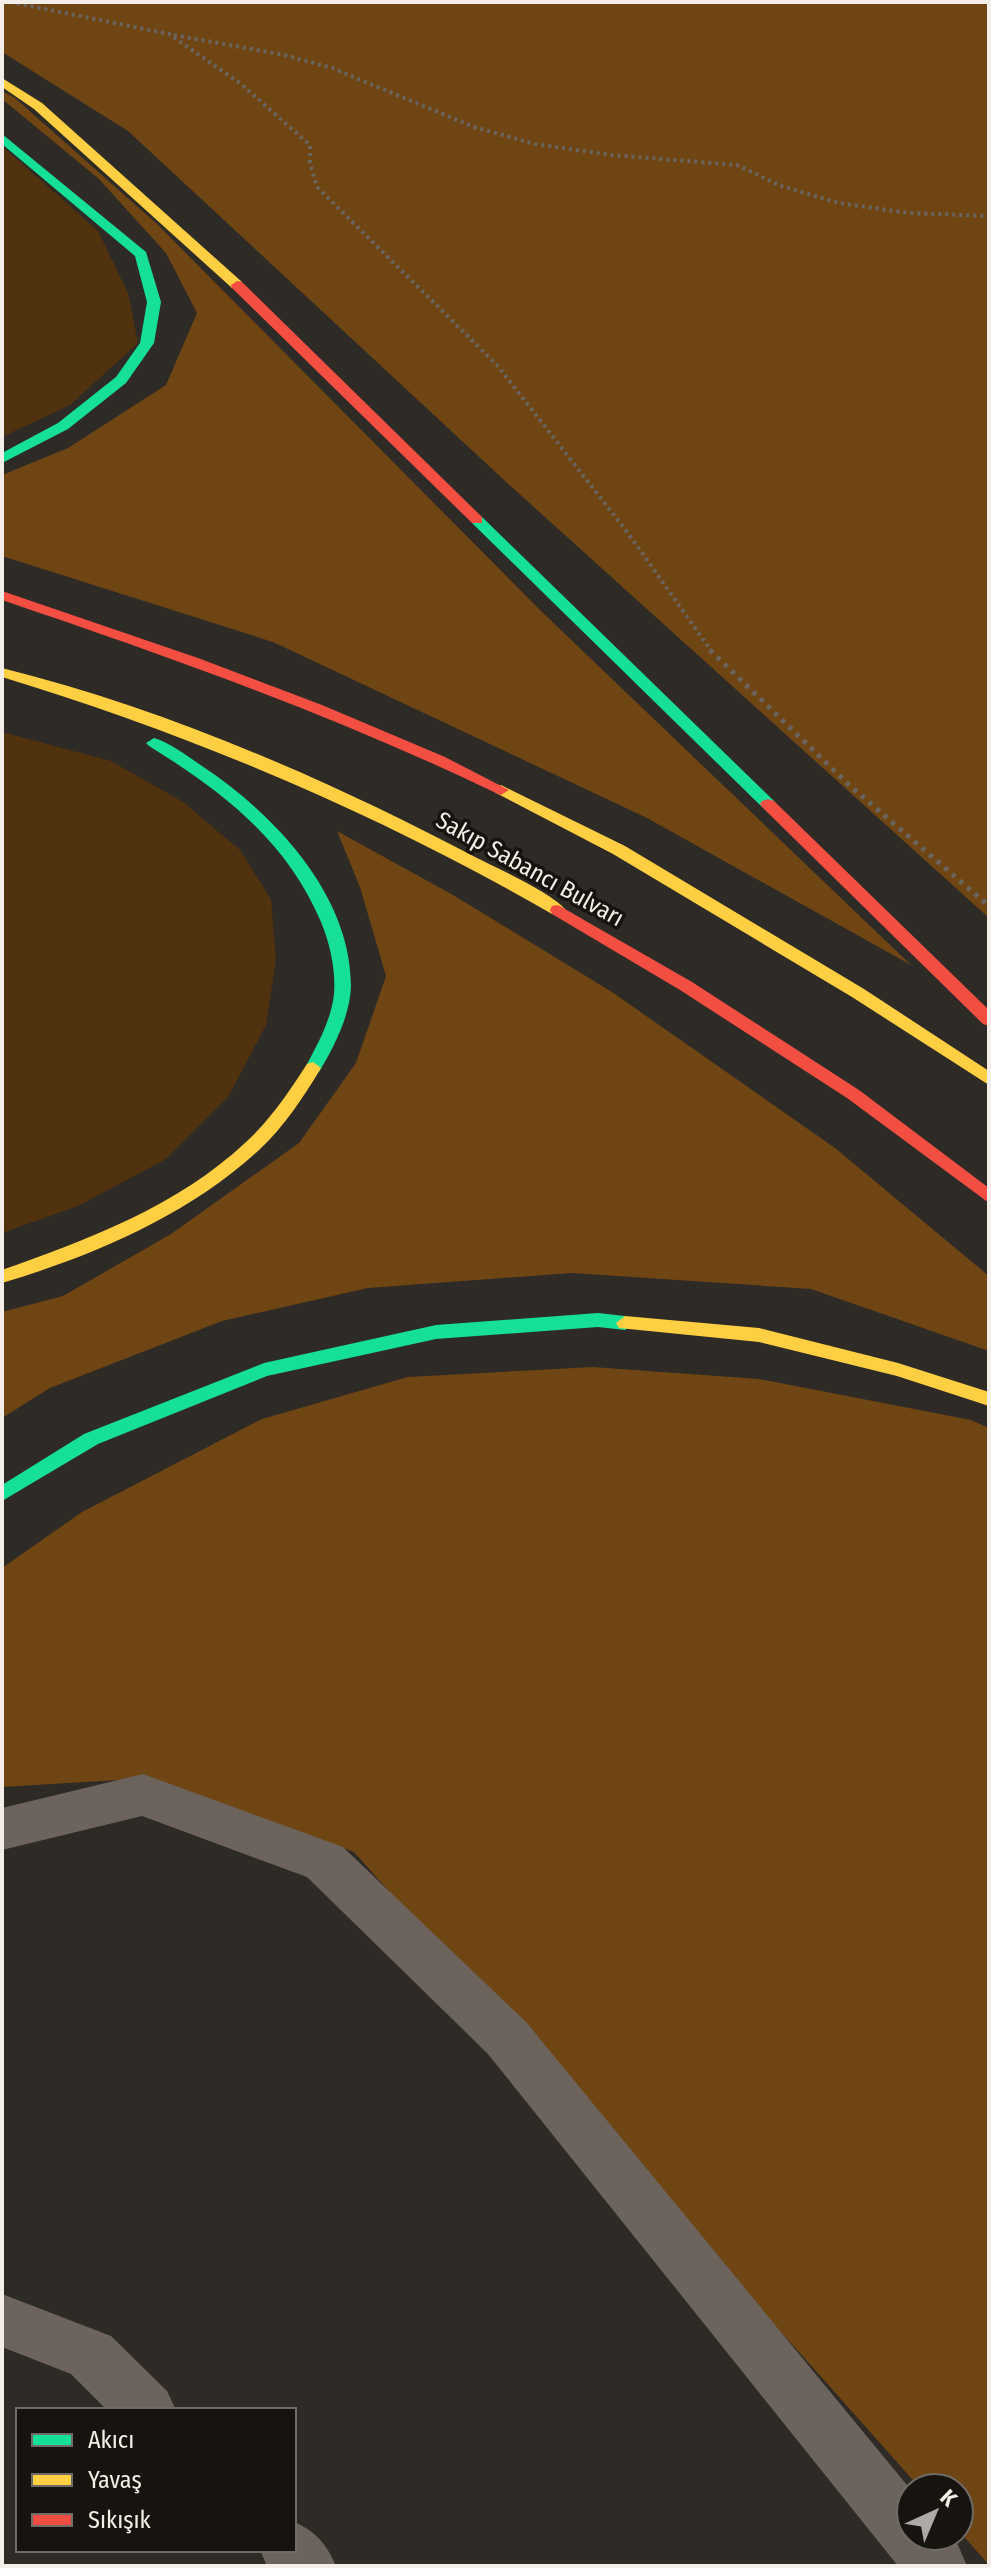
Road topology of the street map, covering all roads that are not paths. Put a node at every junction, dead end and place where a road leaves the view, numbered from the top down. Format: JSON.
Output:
{"nodes":[{"id":1,"x":2,"y":82,"type":"edge"},
{"id":2,"x":2,"y":138,"type":"edge"},
{"id":3,"x":2,"y":459,"type":"edge"},
{"id":4,"x":2,"y":595,"type":"edge"},
{"id":5,"x":2,"y":672,"type":"edge"},
{"id":6,"x":50,"y":686,"type":"junction"},
{"id":7,"x":989,"y":1020,"type":"edge"},
{"id":8,"x":989,"y":1079,"type":"edge"},
{"id":9,"x":989,"y":1197,"type":"edge"},
{"id":10,"x":2,"y":1277,"type":"edge"},
{"id":11,"x":989,"y":1399,"type":"edge"},
{"id":12,"x":2,"y":1494,"type":"edge"},
{"id":13,"x":2,"y":1829,"type":"edge"},
{"id":14,"x":2,"y":2320,"type":"edge"},
{"id":15,"x":145,"y":2408,"type":"edge"},
{"id":16,"x":895,"y":2516,"type":"edge"}],
"edges":[{"from":1,"to":7,"type":"main road"},
{"from":2,"to":3,"type":"main road"},
{"from":4,"to":8,"type":"main road"},
{"from":5,"to":6,"type":"main road","name":"Sakıp Sabancı Bulvarı"},
{"from":6,"to":9,"type":"main road","name":"Sakıp Sabancı Bulvarı"},
{"from":6,"to":10,"type":"main road"},
{"from":11,"to":12,"type":"main road"},
{"from":13,"to":16,"type":"street"},
{"from":14,"to":15,"type":"street"}]}
